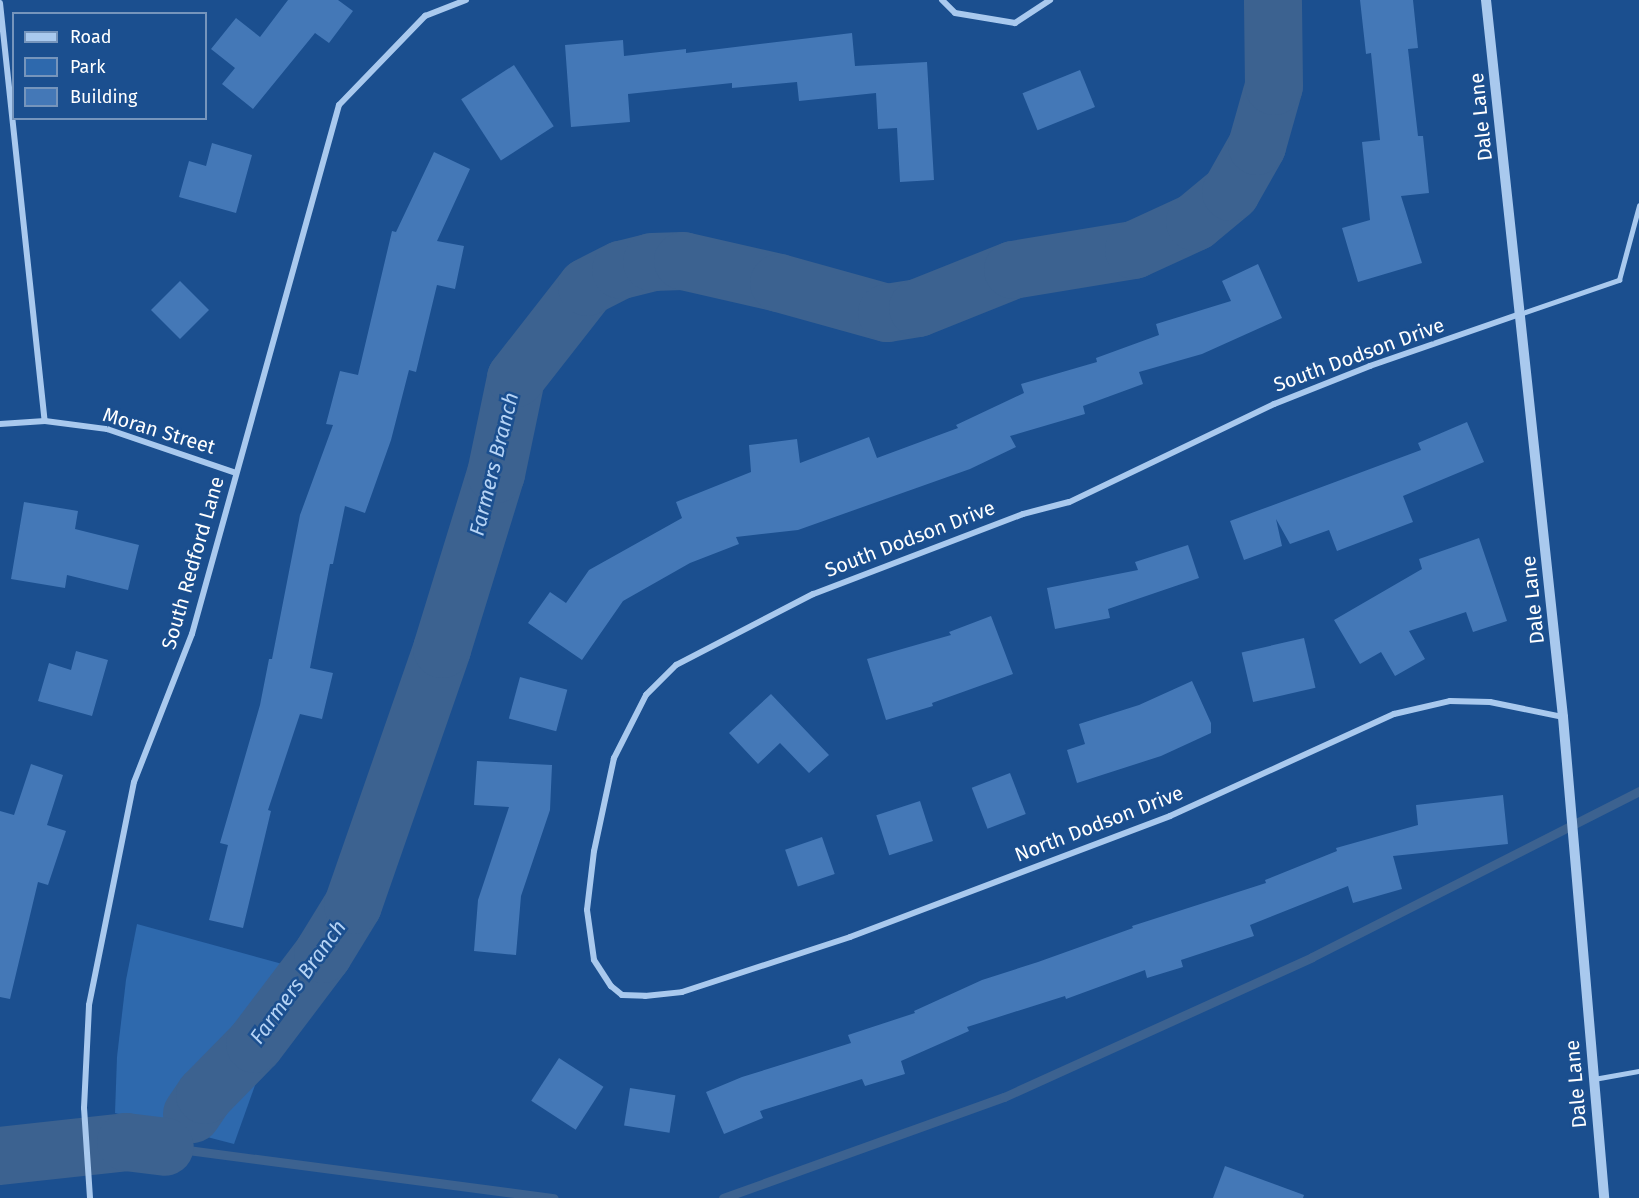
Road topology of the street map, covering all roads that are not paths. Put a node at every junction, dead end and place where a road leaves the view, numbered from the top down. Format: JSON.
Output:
{"nodes":[{"id":1,"x":466,"y":0,"type":"edge"},
{"id":2,"x":942,"y":0,"type":"edge"},
{"id":3,"x":1050,"y":0,"type":"edge"},
{"id":4,"x":1486,"y":0,"type":"edge"},
{"id":5,"x":0,"y":3,"type":"edge"},
{"id":6,"x":12,"y":114,"type":"edge"},
{"id":7,"x":13,"y":120,"type":"edge"},
{"id":8,"x":1639,"y":206,"type":"edge"},
{"id":9,"x":1520,"y":314,"type":"junction"},
{"id":10,"x":45,"y":421,"type":"junction"},
{"id":11,"x":0,"y":424,"type":"edge"},
{"id":12,"x":236,"y":473,"type":"junction"},
{"id":13,"x":1563,"y":717,"type":"junction"},
{"id":14,"x":645,"y":996,"type":"joint"},
{"id":15,"x":1639,"y":1071,"type":"edge"},
{"id":16,"x":1594,"y":1079,"type":"junction"},
{"id":17,"x":90,"y":1197,"type":"edge"},
{"id":18,"x":1604,"y":1198,"type":"edge"}],
"edges":[{"from":1,"to":12,"type":"street","name":"South Redford Lane"},
{"from":2,"to":3,"type":"street"},
{"from":4,"to":9,"type":"street","name":"Dale Lane"},
{"from":5,"to":6,"type":"street"},
{"from":7,"to":10,"type":"street"},
{"from":8,"to":9,"type":"lane"},
{"from":9,"to":13,"type":"street","name":"Dale Lane"},
{"from":9,"to":14,"type":"street","name":"South Dodson Drive"},
{"from":10,"to":11,"type":"street","name":"Moran Street"},
{"from":10,"to":12,"type":"street","name":"Moran Street"},
{"from":12,"to":17,"type":"street","name":"South Redford Lane"},
{"from":13,"to":14,"type":"street","name":"North Dodson Drive"},
{"from":13,"to":16,"type":"street","name":"Dale Lane"},
{"from":15,"to":16,"type":"lane"},
{"from":16,"to":18,"type":"street","name":"Dale Lane"}]}
